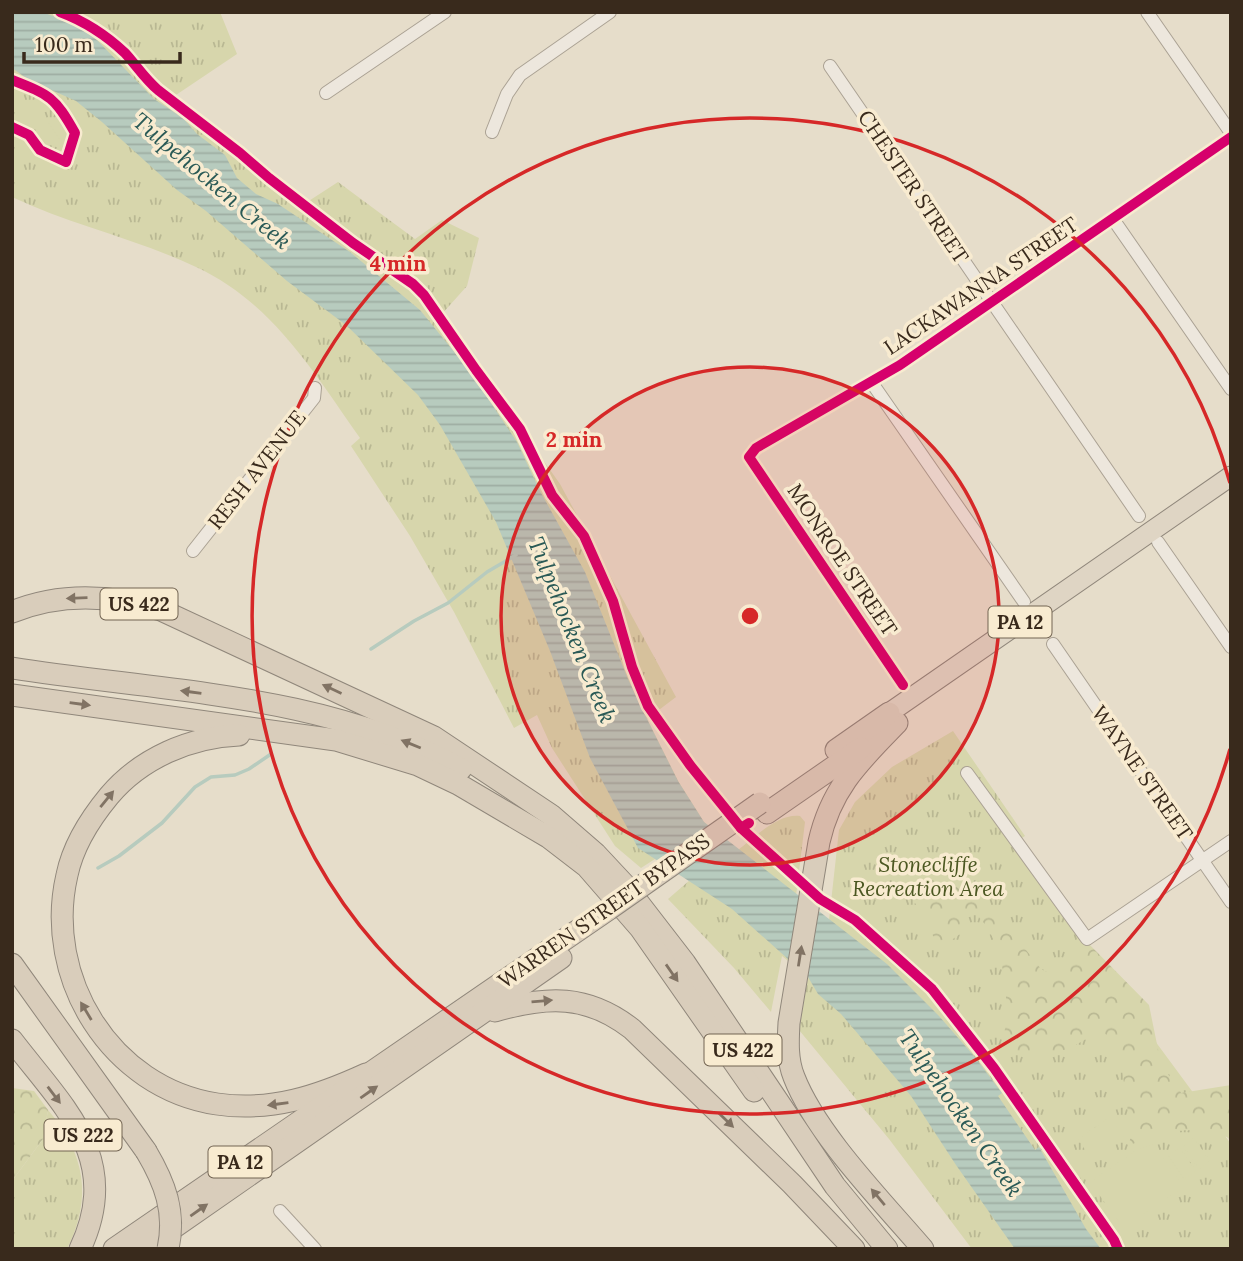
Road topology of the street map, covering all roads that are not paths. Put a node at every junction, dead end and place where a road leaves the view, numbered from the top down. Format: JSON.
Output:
{"nodes":[{"id":1,"x":610,"y":12,"type":"edge"},
{"id":2,"x":1147,"y":12,"type":"edge"},
{"id":3,"x":441,"y":13,"type":"edge"},
{"id":4,"x":830,"y":66,"type":"dead end"},
{"id":5,"x":326,"y":93,"type":"dead end"},
{"id":6,"x":492,"y":132,"type":"dead end"},
{"id":7,"x":1231,"y":135,"type":"edge"},
{"id":8,"x":1112,"y":219,"type":"junction"},
{"id":9,"x":992,"y":303,"type":"junction"},
{"id":10,"x":872,"y":383,"type":"junction"},
{"id":11,"x":315,"y":388,"type":"dead end"},
{"id":12,"x":1231,"y":389,"type":"edge"},
{"id":13,"x":749,"y":457,"type":"joint"},
{"id":14,"x":1231,"y":476,"type":"edge"},
{"id":15,"x":1231,"y":492,"type":"edge"},
{"id":16,"x":1139,"y":516,"type":"dead end"},
{"id":17,"x":1158,"y":542,"type":"junction"},
{"id":18,"x":193,"y":551,"type":"dead end"},
{"id":19,"x":1024,"y":602,"type":"dead end"},
{"id":20,"x":12,"y":612,"type":"edge"},
{"id":21,"x":1053,"y":644,"type":"dead end"},
{"id":22,"x":1231,"y":648,"type":"edge"},
{"id":23,"x":12,"y":668,"type":"edge"},
{"id":24,"x":903,"y":685,"type":"dead end"},
{"id":25,"x":12,"y":695,"type":"edge"},
{"id":26,"x":893,"y":718,"type":"junction"},
{"id":27,"x":336,"y":740,"type":"junction"},
{"id":28,"x":967,"y":773,"type":"dead end"},
{"id":29,"x":1231,"y":841,"type":"edge"},
{"id":30,"x":596,"y":854,"type":"junction"},
{"id":31,"x":1202,"y":861,"type":"junction"},
{"id":32,"x":1231,"y":902,"type":"edge"},
{"id":33,"x":613,"y":914,"type":"junction"},
{"id":34,"x":12,"y":964,"type":"edge"},
{"id":35,"x":477,"y":1018,"type":"junction"},
{"id":36,"x":12,"y":1040,"type":"edge"},
{"id":37,"x":366,"y":1074,"type":"junction"},
{"id":38,"x":280,"y":1211,"type":"dead end"},
{"id":39,"x":80,"y":1249,"type":"edge"},
{"id":40,"x":114,"y":1249,"type":"edge"},
{"id":41,"x":143,"y":1249,"type":"edge"},
{"id":42,"x":168,"y":1249,"type":"edge"},
{"id":43,"x":315,"y":1249,"type":"edge"},
{"id":44,"x":854,"y":1249,"type":"edge"},
{"id":45,"x":870,"y":1249,"type":"edge"},
{"id":46,"x":887,"y":1249,"type":"edge"},
{"id":47,"x":923,"y":1249,"type":"edge"}],
"edges":[{"from":1,"to":6,"type":"street"},
{"from":2,"to":7,"type":"street"},
{"from":3,"to":5,"type":"street"},
{"from":4,"to":9,"type":"street","name":"CHESTER STREET"},
{"from":7,"to":8,"type":"street","name":"LACKAWANNA STREET"},
{"from":8,"to":9,"type":"street","name":"LACKAWANNA STREET"},
{"from":8,"to":12,"type":"street"},
{"from":9,"to":10,"type":"street","name":"LACKAWANNA STREET"},
{"from":9,"to":16,"type":"street","name":"CHESTER STREET"},
{"from":10,"to":13,"type":"street","name":"LACKAWANNA STREET"},
{"from":10,"to":19,"type":"street"},
{"from":11,"to":18,"type":"street","name":"RESH AVENUE"},
{"from":13,"to":24,"type":"street","name":"MONROE STREET"},
{"from":14,"to":26,"type":"highway","name":"WARREN STREET BYPASS","number":"PA 12"},
{"from":15,"to":17,"type":"highway","name":"WARREN STREET BYPASS","number":"PA 12"},
{"from":17,"to":22,"type":"street"},
{"from":17,"to":26,"type":"highway","name":"WARREN STREET BYPASS","number":"PA 12"},
{"from":30,"to":20,"type":"highway","number":"US 422","one_way":true},
{"from":21,"to":31,"type":"street","name":"WAYNE STREET"},
{"from":30,"to":23,"type":"highway","one_way":true},
{"from":25,"to":27,"type":"highway","one_way":true},
{"from":26,"to":33,"type":"highway","name":"WARREN STREET BYPASS","number":"PA 12"},
{"from":47,"to":26,"type":"highway","one_way":true},
{"from":37,"to":27,"type":"highway","one_way":true},
{"from":27,"to":45,"type":"highway","one_way":true},
{"from":28,"to":31,"type":"street"},
{"from":29,"to":31,"type":"street"},
{"from":30,"to":46,"type":"highway","number":"US 422"},
{"from":31,"to":32,"type":"street","name":"WAYNE STREET"},
{"from":33,"to":35,"type":"highway","name":"WARREN STREET BYPASS","number":"PA 12"},
{"from":33,"to":37,"type":"highway","name":"WARREN STREET BYPASS","number":"PA 12"},
{"from":34,"to":42,"type":"highway","number":"US 222","bridge":true},
{"from":41,"to":35,"type":"highway","name":"WARREN STREET BYPASS","number":"US 422","one_way":true},
{"from":35,"to":44,"type":"highway","number":"US 422","one_way":true},
{"from":36,"to":39,"type":"highway","number":"US 222","one_way":true},
{"from":37,"to":40,"type":"highway","name":"WARREN STREET BYPASS","number":"PA 12"},
{"from":38,"to":43,"type":"street"}]}
